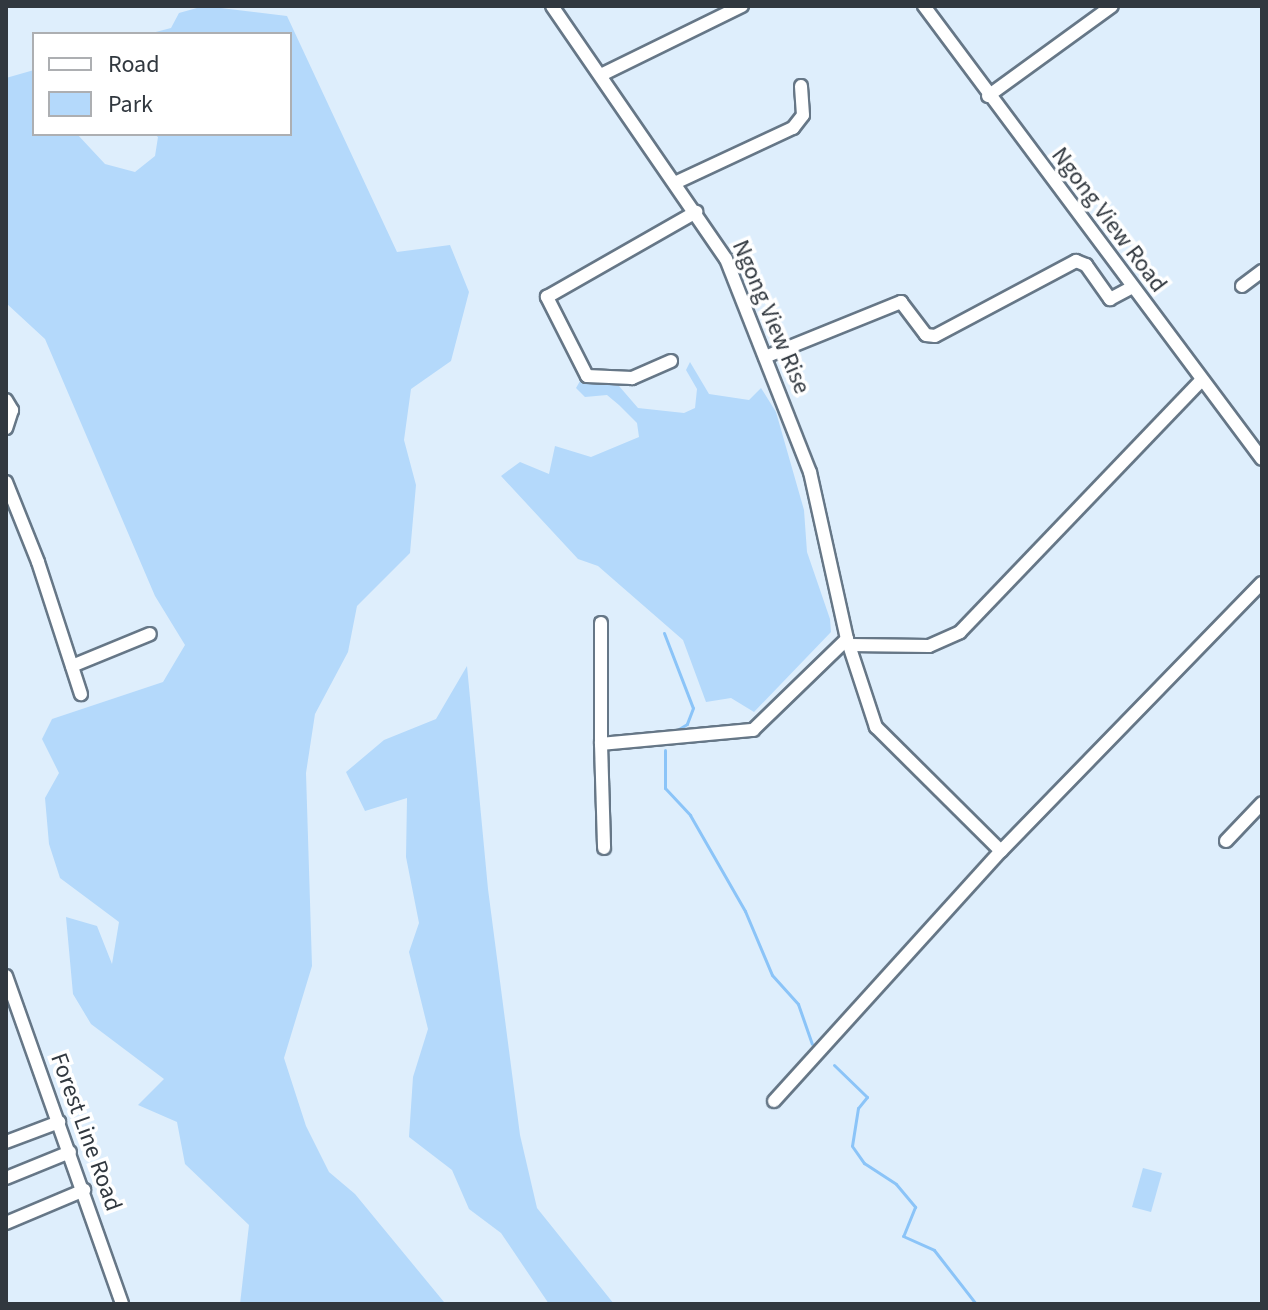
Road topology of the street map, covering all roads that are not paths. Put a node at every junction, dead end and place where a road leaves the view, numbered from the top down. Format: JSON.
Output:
{"nodes":[{"id":1,"x":552,"y":6,"type":"edge"},
{"id":2,"x":742,"y":6,"type":"edge"},
{"id":3,"x":924,"y":6,"type":"edge"},
{"id":4,"x":1112,"y":6,"type":"edge"},
{"id":5,"x":601,"y":75,"type":"junction"},
{"id":6,"x":801,"y":86,"type":"dead end"},
{"id":7,"x":988,"y":96,"type":"junction"},
{"id":8,"x":677,"y":182,"type":"junction"},
{"id":9,"x":696,"y":212,"type":"junction"},
{"id":10,"x":1262,"y":271,"type":"edge"},
{"id":11,"x":1242,"y":286,"type":"dead end"},
{"id":12,"x":1131,"y":288,"type":"junction"},
{"id":13,"x":765,"y":357,"type":"junction"},
{"id":14,"x":671,"y":361,"type":"dead end"},
{"id":15,"x":1202,"y":380,"type":"junction"},
{"id":16,"x":6,"y":400,"type":"edge"},
{"id":17,"x":6,"y":428,"type":"edge"},
{"id":18,"x":1262,"y":459,"type":"edge"},
{"id":19,"x":6,"y":482,"type":"edge"},
{"id":20,"x":1262,"y":583,"type":"edge"},
{"id":21,"x":601,"y":623,"type":"dead end"},
{"id":22,"x":150,"y":634,"type":"dead end"},
{"id":23,"x":849,"y":642,"type":"junction"},
{"id":24,"x":72,"y":666,"type":"junction"},
{"id":25,"x":81,"y":694,"type":"dead end"},
{"id":26,"x":601,"y":744,"type":"junction"},
{"id":27,"x":1262,"y":803,"type":"edge"},
{"id":28,"x":1226,"y":841,"type":"dead end"},
{"id":29,"x":604,"y":848,"type":"dead end"},
{"id":30,"x":1001,"y":851,"type":"junction"},
{"id":31,"x":6,"y":976,"type":"edge"},
{"id":32,"x":774,"y":1101,"type":"dead end"},
{"id":33,"x":59,"y":1122,"type":"junction"},
{"id":34,"x":6,"y":1142,"type":"edge"},
{"id":35,"x":70,"y":1152,"type":"junction"},
{"id":36,"x":6,"y":1178,"type":"edge"},
{"id":37,"x":84,"y":1190,"type":"junction"},
{"id":38,"x":6,"y":1223,"type":"edge"},
{"id":39,"x":122,"y":1304,"type":"edge"}],
"edges":[{"from":1,"to":5,"type":"street","name":"Ngong View Rise"},
{"from":2,"to":5,"type":"street"},
{"from":3,"to":7,"type":"street","name":"Ngong View Road"},
{"from":4,"to":7,"type":"street"},
{"from":5,"to":8,"type":"street","name":"Ngong View Rise"},
{"from":6,"to":8,"type":"street"},
{"from":7,"to":12,"type":"street","name":"Ngong View Road"},
{"from":8,"to":9,"type":"street","name":"Ngong View Rise"},
{"from":9,"to":13,"type":"street","name":"Ngong View Rise"},
{"from":9,"to":14,"type":"street"},
{"from":10,"to":11,"type":"street"},
{"from":12,"to":13,"type":"street"},
{"from":12,"to":15,"type":"street","name":"Ngong View Road"},
{"from":13,"to":23,"type":"street","name":"Ngong View Rise"},
{"from":15,"to":18,"type":"street","name":"Ngong View Road"},
{"from":15,"to":23,"type":"street"},
{"from":16,"to":17,"type":"street"},
{"from":19,"to":24,"type":"street"},
{"from":20,"to":30,"type":"street"},
{"from":21,"to":26,"type":"street"},
{"from":22,"to":24,"type":"street"},
{"from":23,"to":26,"type":"street"},
{"from":23,"to":30,"type":"street","name":"Ngong View Rise"},
{"from":24,"to":25,"type":"street"},
{"from":26,"to":29,"type":"street"},
{"from":27,"to":28,"type":"street"},
{"from":30,"to":32,"type":"street"},
{"from":31,"to":33,"type":"street","name":"Forest Line Road"},
{"from":33,"to":34,"type":"street"},
{"from":33,"to":35,"type":"street","name":"Forest Line Road"},
{"from":35,"to":36,"type":"street"},
{"from":35,"to":37,"type":"street","name":"Forest Line Road"},
{"from":37,"to":38,"type":"street"},
{"from":37,"to":39,"type":"street","name":"Forest Line Road"}]}
